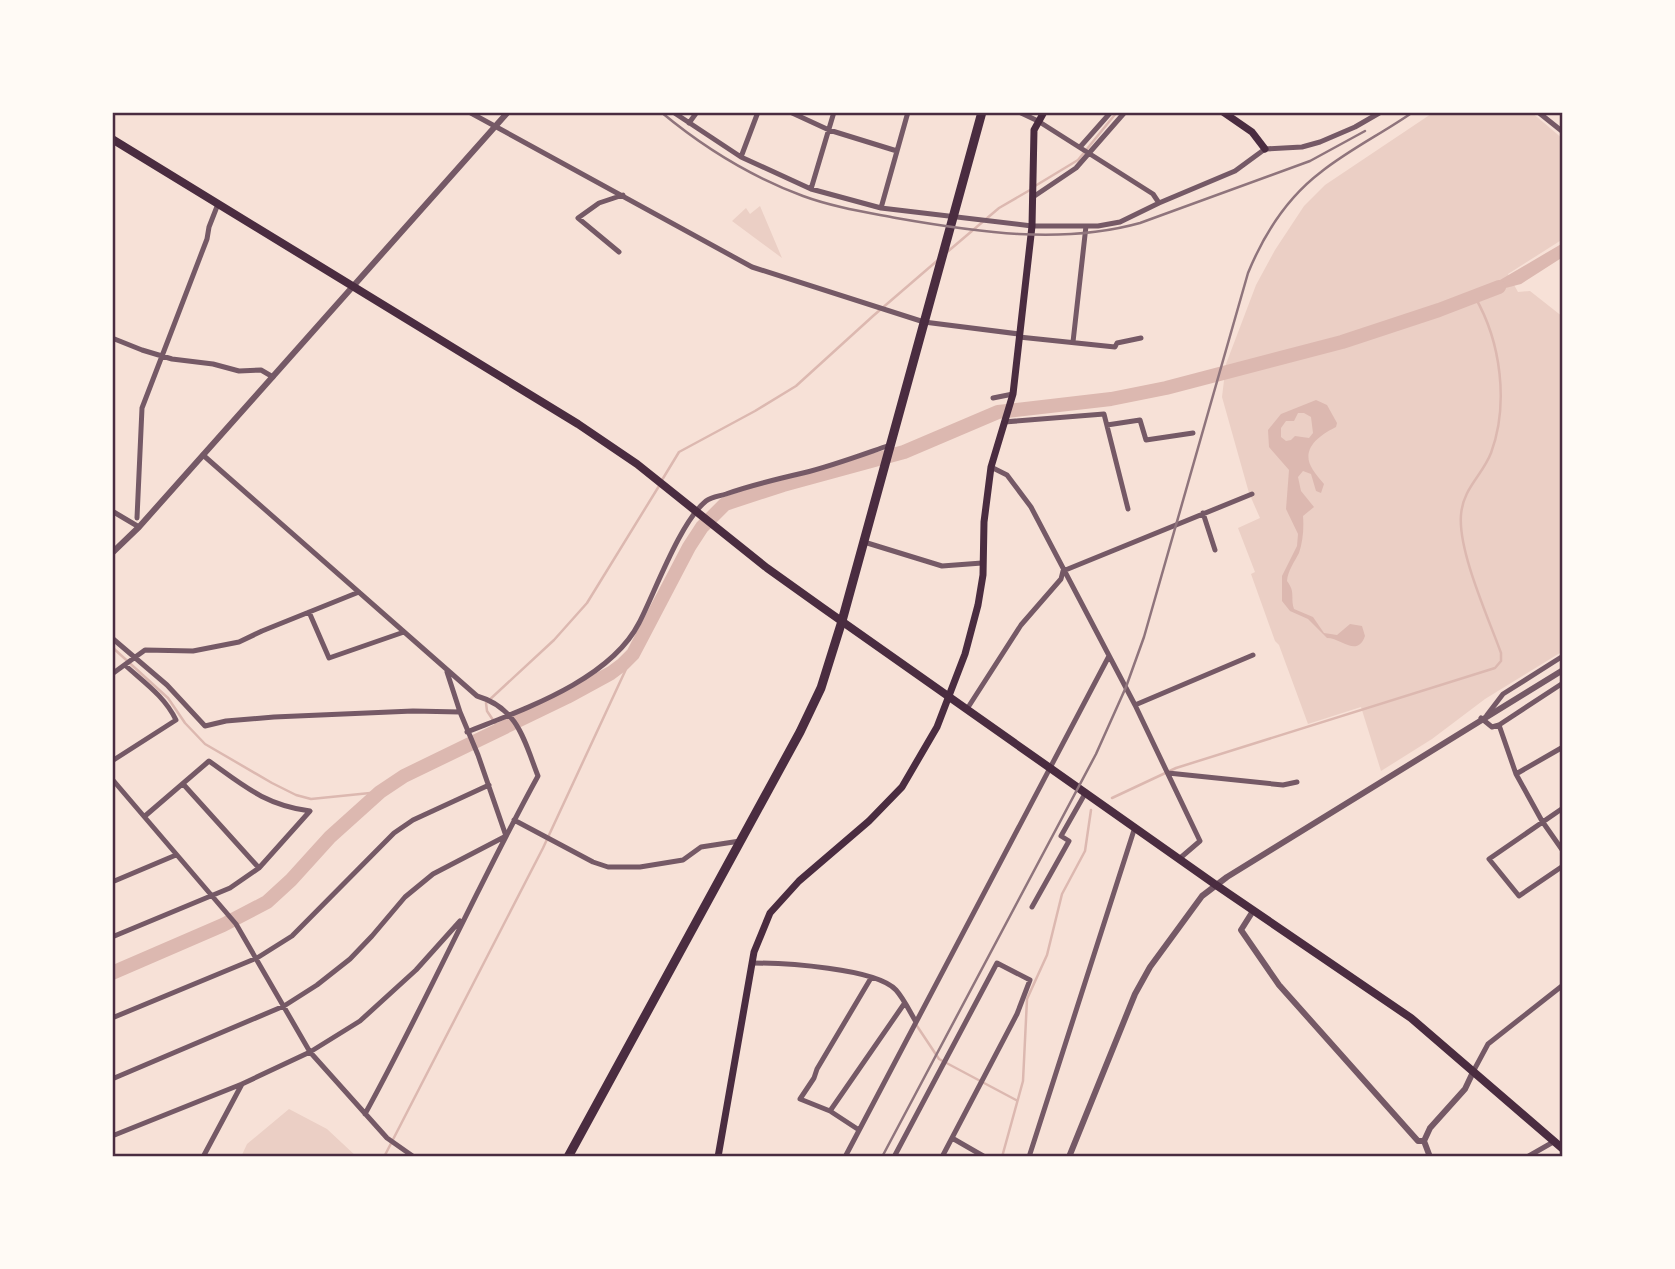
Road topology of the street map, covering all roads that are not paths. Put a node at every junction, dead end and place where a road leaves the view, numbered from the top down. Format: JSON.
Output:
{"nodes":[{"id":1,"x":470,"y":112,"type":"edge"},
{"id":2,"x":508,"y":112,"type":"edge"},
{"id":3,"x":673,"y":112,"type":"edge"},
{"id":4,"x":697,"y":112,"type":"edge"},
{"id":5,"x":758,"y":112,"type":"edge"},
{"id":6,"x":790,"y":112,"type":"edge"},
{"id":7,"x":834,"y":112,"type":"edge"},
{"id":8,"x":908,"y":112,"type":"edge"},
{"id":9,"x":982,"y":112,"type":"edge"},
{"id":10,"x":1019,"y":112,"type":"edge"},
{"id":11,"x":1044,"y":112,"type":"edge"},
{"id":12,"x":1111,"y":112,"type":"edge"},
{"id":13,"x":1125,"y":112,"type":"edge"},
{"id":14,"x":1223,"y":112,"type":"edge"},
{"id":15,"x":1381,"y":112,"type":"edge"},
{"id":16,"x":1538,"y":112,"type":"edge"},
{"id":17,"x":1038,"y":121,"type":"junction"},
{"id":18,"x":689,"y":123,"type":"junction"},
{"id":19,"x":496,"y":125,"type":"junction"},
{"id":20,"x":829,"y":130,"type":"junction"},
{"id":21,"x":1563,"y":132,"type":"edge"},
{"id":22,"x":112,"y":139,"type":"edge"},
{"id":23,"x":1080,"y":148,"type":"junction"},
{"id":24,"x":1265,"y":149,"type":"junction"},
{"id":25,"x":897,"y":151,"type":"junction"},
{"id":26,"x":1088,"y":153,"type":"junction"},
{"id":27,"x":741,"y":157,"type":"junction"},
{"id":28,"x":811,"y":189,"type":"junction"},
{"id":29,"x":623,"y":195,"type":"junction"},
{"id":30,"x":1032,"y":197,"type":"junction"},
{"id":31,"x":1159,"y":203,"type":"junction"},
{"id":32,"x":218,"y":204,"type":"junction"},
{"id":33,"x":881,"y":208,"type":"junction"},
{"id":34,"x":954,"y":218,"type":"junction"},
{"id":35,"x":1032,"y":226,"type":"junction"},
{"id":36,"x":1086,"y":226,"type":"junction"},
{"id":37,"x":619,"y":252,"type":"dead end"},
{"id":38,"x":352,"y":286,"type":"junction"},
{"id":39,"x":924,"y":322,"type":"junction"},
{"id":40,"x":1019,"y":335,"type":"junction"},
{"id":41,"x":112,"y":338,"type":"edge"},
{"id":42,"x":1142,"y":338,"type":"dead end"},
{"id":43,"x":1073,"y":342,"type":"junction"},
{"id":44,"x":161,"y":355,"type":"junction"},
{"id":45,"x":273,"y":377,"type":"junction"},
{"id":46,"x":1013,"y":394,"type":"junction"},
{"id":47,"x":993,"y":398,"type":"dead end"},
{"id":48,"x":1004,"y":422,"type":"junction"},
{"id":49,"x":1107,"y":425,"type":"junction"},
{"id":50,"x":1193,"y":433,"type":"dead end"},
{"id":51,"x":890,"y":446,"type":"junction"},
{"id":52,"x":203,"y":455,"type":"junction"},
{"id":53,"x":991,"y":467,"type":"junction"},
{"id":54,"x":1252,"y":494,"type":"dead end"},
{"id":55,"x":1128,"y":509,"type":"dead end"},
{"id":56,"x":112,"y":511,"type":"edge"},
{"id":57,"x":699,"y":512,"type":"junction"},
{"id":58,"x":1203,"y":513,"type":"junction"},
{"id":59,"x":137,"y":518,"type":"dead end"},
{"id":60,"x":139,"y":527,"type":"junction"},
{"id":61,"x":863,"y":541,"type":"junction"},
{"id":62,"x":1215,"y":550,"type":"dead end"},
{"id":63,"x":112,"y":553,"type":"edge"},
{"id":64,"x":982,"y":562,"type":"junction"},
{"id":65,"x":1063,"y":571,"type":"junction"},
{"id":66,"x":359,"y":592,"type":"junction"},
{"id":67,"x":309,"y":612,"type":"junction"},
{"id":68,"x":842,"y":621,"type":"junction"},
{"id":69,"x":404,"y":632,"type":"junction"},
{"id":70,"x":112,"y":638,"type":"edge"},
{"id":71,"x":1254,"y":655,"type":"dead end"},
{"id":72,"x":1109,"y":656,"type":"junction"},
{"id":73,"x":1563,"y":656,"type":"edge"},
{"id":74,"x":135,"y":659,"type":"junction"},
{"id":75,"x":125,"y":666,"type":"junction"},
{"id":76,"x":446,"y":669,"type":"junction"},
{"id":77,"x":1563,"y":670,"type":"edge"},
{"id":78,"x":112,"y":674,"type":"edge"},
{"id":79,"x":1563,"y":683,"type":"edge"},
{"id":80,"x":948,"y":695,"type":"junction"},
{"id":81,"x":1135,"y":705,"type":"junction"},
{"id":82,"x":967,"y":709,"type":"junction"},
{"id":83,"x":460,"y":712,"type":"junction"},
{"id":84,"x":510,"y":715,"type":"junction"},
{"id":85,"x":1484,"y":717,"type":"junction"},
{"id":86,"x":1499,"y":725,"type":"junction"},
{"id":87,"x":467,"y":732,"type":"junction"},
{"id":88,"x":1563,"y":747,"type":"edge"},
{"id":89,"x":112,"y":761,"type":"edge"},
{"id":90,"x":1050,"y":767,"type":"junction"},
{"id":91,"x":1168,"y":773,"type":"junction"},
{"id":92,"x":1516,"y":774,"type":"junction"},
{"id":93,"x":112,"y":779,"type":"edge"},
{"id":94,"x":1297,"y":782,"type":"dead end"},
{"id":95,"x":184,"y":785,"type":"junction"},
{"id":96,"x":489,"y":785,"type":"junction"},
{"id":97,"x":1086,"y":792,"type":"junction"},
{"id":98,"x":1563,"y":808,"type":"edge"},
{"id":99,"x":145,"y":816,"type":"junction"},
{"id":100,"x":514,"y":820,"type":"junction"},
{"id":101,"x":1542,"y":821,"type":"junction"},
{"id":102,"x":1135,"y":827,"type":"junction"},
{"id":103,"x":506,"y":836,"type":"junction"},
{"id":104,"x":740,"y":841,"type":"junction"},
{"id":105,"x":1563,"y":851,"type":"edge"},
{"id":106,"x":176,"y":855,"type":"junction"},
{"id":107,"x":1180,"y":859,"type":"junction"},
{"id":108,"x":1563,"y":866,"type":"edge"},
{"id":109,"x":259,"y":868,"type":"junction"},
{"id":110,"x":112,"y":882,"type":"edge"},
{"id":111,"x":1216,"y":885,"type":"junction"},
{"id":112,"x":212,"y":895,"type":"junction"},
{"id":113,"x":1032,"y":907,"type":"dead end"},
{"id":114,"x":1253,"y":911,"type":"junction"},
{"id":115,"x":465,"y":916,"type":"junction"},
{"id":116,"x":112,"y":937,"type":"edge"},
{"id":117,"x":257,"y":958,"type":"junction"},
{"id":118,"x":752,"y":963,"type":"junction"},
{"id":119,"x":871,"y":978,"type":"junction"},
{"id":120,"x":1563,"y":985,"type":"edge"},
{"id":121,"x":904,"y":1004,"type":"junction"},
{"id":122,"x":284,"y":1006,"type":"junction"},
{"id":123,"x":112,"y":1018,"type":"edge"},
{"id":124,"x":916,"y":1022,"type":"junction"},
{"id":125,"x":629,"y":1049,"type":"junction"},
{"id":126,"x":310,"y":1052,"type":"junction"},
{"id":127,"x":1474,"y":1070,"type":"junction"},
{"id":128,"x":112,"y":1079,"type":"edge"},
{"id":129,"x":242,"y":1084,"type":"junction"},
{"id":130,"x":830,"y":1111,"type":"junction"},
{"id":131,"x":365,"y":1114,"type":"junction"},
{"id":132,"x":859,"y":1130,"type":"junction"},
{"id":133,"x":112,"y":1136,"type":"edge"},
{"id":134,"x":952,"y":1138,"type":"junction"},
{"id":135,"x":1424,"y":1141,"type":"junction"},
{"id":136,"x":1560,"y":1146,"type":"edge"},
{"id":137,"x":203,"y":1157,"type":"edge"},
{"id":138,"x":414,"y":1157,"type":"edge"},
{"id":139,"x":568,"y":1157,"type":"edge"},
{"id":140,"x":575,"y":1157,"type":"edge"},
{"id":141,"x":718,"y":1157,"type":"edge"},
{"id":142,"x":845,"y":1157,"type":"edge"},
{"id":143,"x":894,"y":1157,"type":"edge"},
{"id":144,"x":942,"y":1157,"type":"edge"},
{"id":145,"x":985,"y":1157,"type":"edge"},
{"id":146,"x":1029,"y":1157,"type":"edge"},
{"id":147,"x":1069,"y":1157,"type":"edge"},
{"id":148,"x":1430,"y":1157,"type":"edge"},
{"id":149,"x":1527,"y":1157,"type":"edge"}],
"edges":[{"from":1,"to":19,"type":"street"},
{"from":2,"to":19,"type":"street"},
{"from":3,"to":18,"type":"street"},
{"from":4,"to":18,"type":"street"},
{"from":5,"to":27,"type":"street"},
{"from":6,"to":20,"type":"street"},
{"from":7,"to":20,"type":"street"},
{"from":8,"to":25,"type":"street"},
{"from":9,"to":34,"type":"highway"},
{"from":10,"to":17,"type":"street"},
{"from":11,"to":17,"type":"main road"},
{"from":12,"to":23,"type":"street"},
{"from":13,"to":26,"type":"street"},
{"from":14,"to":24,"type":"main road"},
{"from":15,"to":24,"type":"street"},
{"from":16,"to":21,"type":"street"},
{"from":17,"to":23,"type":"street"},
{"from":17,"to":30,"type":"main road"},
{"from":18,"to":27,"type":"street"},
{"from":19,"to":29,"type":"street"},
{"from":19,"to":38,"type":"street"},
{"from":20,"to":25,"type":"street"},
{"from":20,"to":28,"type":"street"},
{"from":22,"to":32,"type":"main road"},
{"from":23,"to":26,"type":"street"},
{"from":24,"to":31,"type":"street"},
{"from":25,"to":33,"type":"street"},
{"from":26,"to":30,"type":"street"},
{"from":26,"to":31,"type":"street"},
{"from":27,"to":28,"type":"street"},
{"from":28,"to":33,"type":"street"},
{"from":29,"to":37,"type":"street"},
{"from":29,"to":39,"type":"street"},
{"from":30,"to":35,"type":"main road"},
{"from":31,"to":36,"type":"street"},
{"from":32,"to":38,"type":"main road"},
{"from":32,"to":44,"type":"street"},
{"from":33,"to":34,"type":"street"},
{"from":34,"to":35,"type":"street"},
{"from":34,"to":39,"type":"highway"},
{"from":35,"to":36,"type":"street"},
{"from":35,"to":40,"type":"main road"},
{"from":36,"to":43,"type":"street"},
{"from":38,"to":45,"type":"street"},
{"from":38,"to":57,"type":"main road"},
{"from":39,"to":40,"type":"street"},
{"from":39,"to":51,"type":"highway"},
{"from":40,"to":43,"type":"street"},
{"from":40,"to":46,"type":"main road"},
{"from":41,"to":44,"type":"street"},
{"from":42,"to":43,"type":"street"},
{"from":44,"to":45,"type":"street"},
{"from":44,"to":59,"type":"street"},
{"from":45,"to":52,"type":"street"},
{"from":46,"to":47,"type":"street"},
{"from":46,"to":48,"type":"main road"},
{"from":48,"to":49,"type":"street"},
{"from":48,"to":53,"type":"main road"},
{"from":49,"to":50,"type":"street"},
{"from":49,"to":55,"type":"street"},
{"from":51,"to":57,"type":"street"},
{"from":51,"to":61,"type":"highway"},
{"from":52,"to":60,"type":"street"},
{"from":52,"to":66,"type":"street"},
{"from":53,"to":64,"type":"main road"},
{"from":53,"to":65,"type":"street"},
{"from":54,"to":58,"type":"street"},
{"from":56,"to":60,"type":"street"},
{"from":57,"to":68,"type":"main road"},
{"from":57,"to":84,"type":"street"},
{"from":58,"to":62,"type":"street"},
{"from":58,"to":65,"type":"street"},
{"from":60,"to":63,"type":"street"},
{"from":61,"to":64,"type":"street"},
{"from":61,"to":68,"type":"highway"},
{"from":64,"to":80,"type":"main road"},
{"from":65,"to":72,"type":"street"},
{"from":65,"to":82,"type":"street"},
{"from":66,"to":67,"type":"street"},
{"from":66,"to":69,"type":"street"},
{"from":67,"to":69,"type":"street"},
{"from":67,"to":74,"type":"street"},
{"from":68,"to":80,"type":"main road"},
{"from":68,"to":104,"type":"highway"},
{"from":69,"to":76,"type":"street"},
{"from":70,"to":74,"type":"street"},
{"from":71,"to":81,"type":"street"},
{"from":72,"to":81,"type":"street"},
{"from":72,"to":90,"type":"street"},
{"from":73,"to":85,"type":"street"},
{"from":74,"to":75,"type":"street"},
{"from":74,"to":83,"type":"street"},
{"from":75,"to":78,"type":"street"},
{"from":75,"to":89,"type":"street"},
{"from":76,"to":83,"type":"street"},
{"from":76,"to":84,"type":"street"},
{"from":77,"to":85,"type":"street"},
{"from":79,"to":86,"type":"street"},
{"from":80,"to":82,"type":"main road"},
{"from":80,"to":118,"type":"main road"},
{"from":81,"to":91,"type":"street"},
{"from":82,"to":90,"type":"main road"},
{"from":83,"to":87,"type":"street"},
{"from":84,"to":87,"type":"street"},
{"from":84,"to":100,"type":"street"},
{"from":85,"to":86,"type":"street"},
{"from":85,"to":111,"type":"street"},
{"from":86,"to":92,"type":"street"},
{"from":87,"to":96,"type":"street"},
{"from":88,"to":92,"type":"street"},
{"from":90,"to":97,"type":"main road"},
{"from":90,"to":124,"type":"street"},
{"from":91,"to":94,"type":"street"},
{"from":91,"to":107,"type":"street"},
{"from":92,"to":101,"type":"street"},
{"from":93,"to":99,"type":"street"},
{"from":95,"to":99,"type":"street"},
{"from":95,"to":109,"type":"street"},
{"from":95,"to":109,"type":"street"},
{"from":96,"to":103,"type":"street"},
{"from":96,"to":117,"type":"street"},
{"from":97,"to":102,"type":"main road"},
{"from":97,"to":113,"type":"street"},
{"from":98,"to":101,"type":"street"},
{"from":99,"to":106,"type":"street"},
{"from":100,"to":103,"type":"street"},
{"from":100,"to":104,"type":"street"},
{"from":101,"to":105,"type":"street"},
{"from":101,"to":108,"type":"street"},
{"from":102,"to":107,"type":"main road"},
{"from":102,"to":146,"type":"street"},
{"from":103,"to":115,"type":"street"},
{"from":103,"to":122,"type":"street"},
{"from":104,"to":125,"type":"highway"},
{"from":106,"to":110,"type":"street"},
{"from":106,"to":112,"type":"street"},
{"from":107,"to":111,"type":"main road"},
{"from":109,"to":112,"type":"street"},
{"from":111,"to":114,"type":"main road"},
{"from":111,"to":147,"type":"street"},
{"from":112,"to":116,"type":"street"},
{"from":112,"to":117,"type":"street"},
{"from":114,"to":127,"type":"main road"},
{"from":114,"to":135,"type":"street"},
{"from":115,"to":126,"type":"street"},
{"from":115,"to":131,"type":"street"},
{"from":117,"to":122,"type":"street"},
{"from":117,"to":123,"type":"street"},
{"from":118,"to":119,"type":"street"},
{"from":118,"to":141,"type":"main road"},
{"from":119,"to":121,"type":"street"},
{"from":119,"to":130,"type":"street"},
{"from":120,"to":127,"type":"street"},
{"from":121,"to":124,"type":"street"},
{"from":121,"to":130,"type":"street"},
{"from":122,"to":126,"type":"street"},
{"from":122,"to":128,"type":"street"},
{"from":124,"to":132,"type":"street"},
{"from":125,"to":139,"type":"highway"},
{"from":125,"to":140,"type":"highway"},
{"from":126,"to":129,"type":"street"},
{"from":126,"to":131,"type":"street"},
{"from":127,"to":135,"type":"street"},
{"from":127,"to":136,"type":"main road"},
{"from":129,"to":133,"type":"street"},
{"from":129,"to":137,"type":"street"},
{"from":130,"to":132,"type":"street"},
{"from":131,"to":138,"type":"street"},
{"from":132,"to":142,"type":"street"},
{"from":134,"to":143,"type":"street"},
{"from":134,"to":144,"type":"street"},
{"from":134,"to":145,"type":"street"},
{"from":135,"to":148,"type":"street"},
{"from":136,"to":149,"type":"street"}]}
